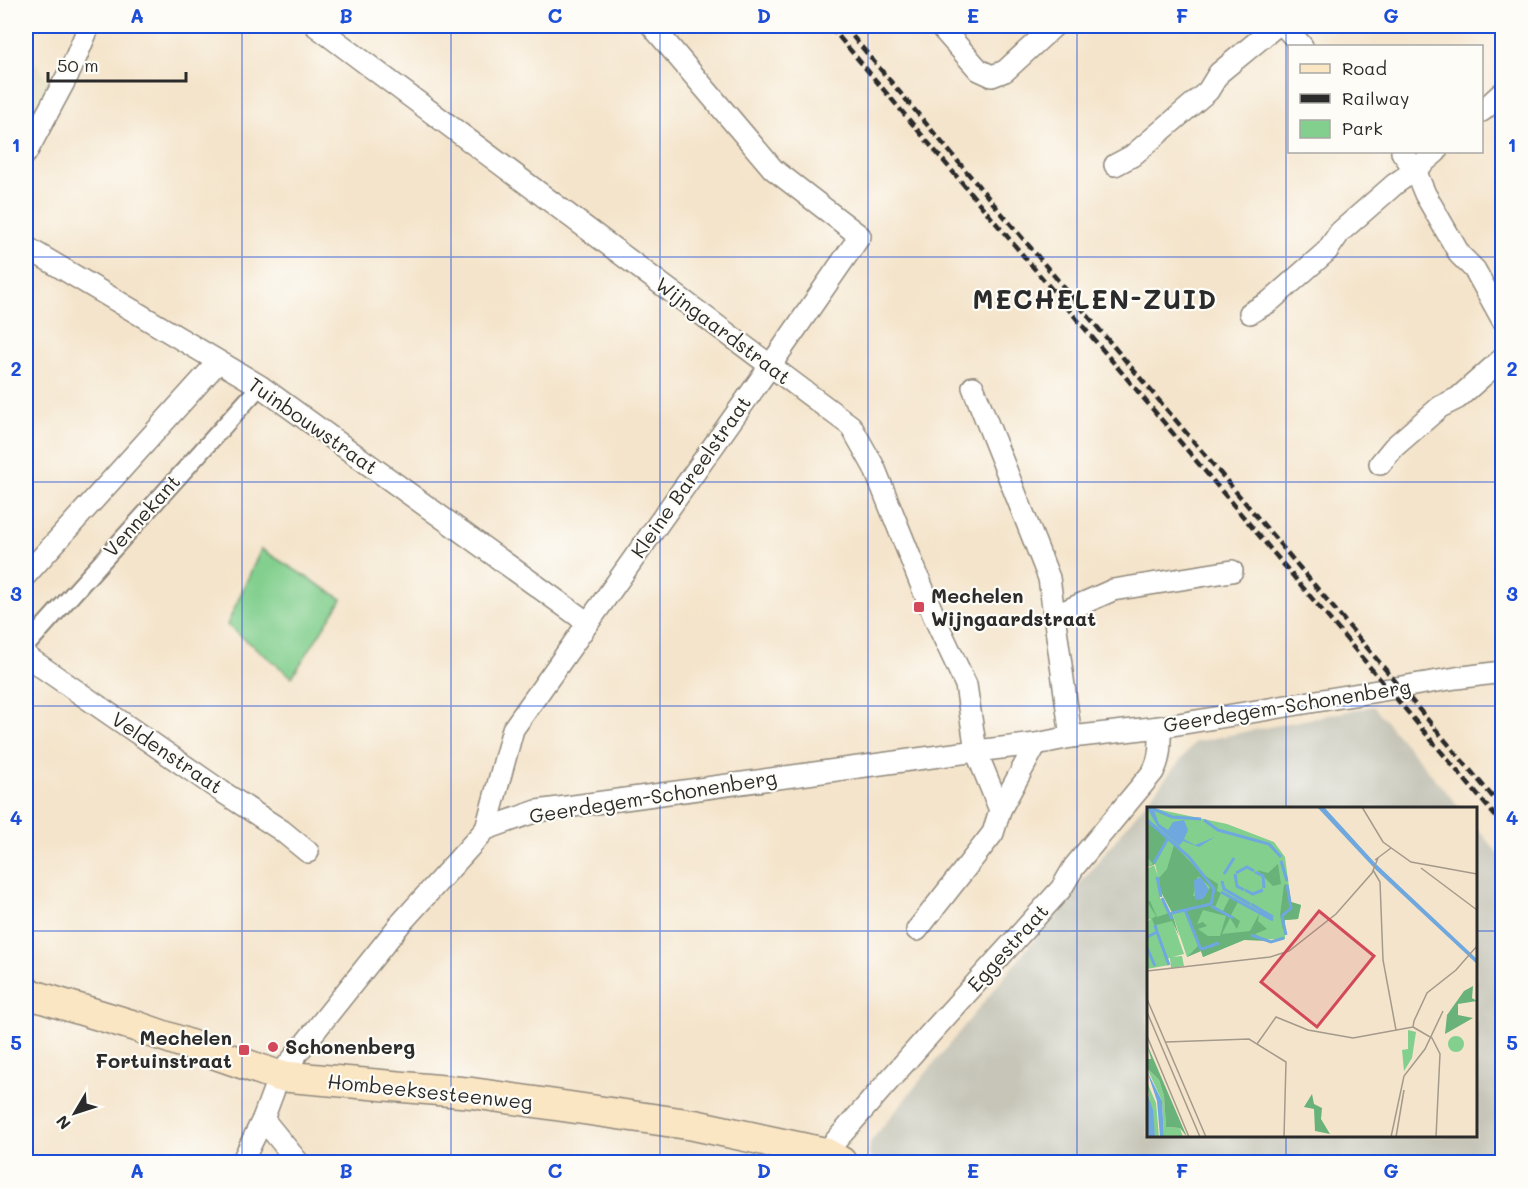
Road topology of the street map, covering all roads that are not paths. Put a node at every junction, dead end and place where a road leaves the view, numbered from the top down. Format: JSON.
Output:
{"nodes":[{"id":1,"x":89,"y":26,"type":"edge"},
{"id":2,"x":316,"y":26,"type":"edge"},
{"id":3,"x":652,"y":26,"type":"edge"},
{"id":4,"x":940,"y":26,"type":"edge"},
{"id":5,"x":1054,"y":26,"type":"edge"},
{"id":6,"x":1276,"y":26,"type":"edge"},
{"id":7,"x":1284,"y":26,"type":"edge"},
{"id":8,"x":1301,"y":45,"type":"edge"},
{"id":9,"x":1503,"y":93,"type":"edge"},
{"id":10,"x":1483,"y":110,"type":"edge"},
{"id":11,"x":26,"y":153,"type":"edge"},
{"id":12,"x":1403,"y":153,"type":"edge"},
{"id":13,"x":1435,"y":153,"type":"edge"},
{"id":14,"x":1115,"y":165,"type":"dead end"},
{"id":15,"x":1414,"y":170,"type":"junction"},
{"id":16,"x":26,"y":247,"type":"edge"},
{"id":17,"x":1250,"y":314,"type":"dead end"},
{"id":18,"x":1503,"y":319,"type":"edge"},
{"id":19,"x":1503,"y":359,"type":"edge"},
{"id":20,"x":218,"y":362,"type":"junction"},
{"id":21,"x":770,"y":366,"type":"junction"},
{"id":22,"x":260,"y":386,"type":"junction"},
{"id":23,"x":973,"y":387,"type":"dead end"},
{"id":24,"x":1380,"y":464,"type":"dead end"},
{"id":25,"x":1232,"y":571,"type":"dead end"},
{"id":26,"x":26,"y":575,"type":"edge"},
{"id":27,"x":1054,"y":616,"type":"junction"},
{"id":28,"x":588,"y":623,"type":"junction"},
{"id":29,"x":26,"y":645,"type":"edge"},
{"id":30,"x":26,"y":656,"type":"edge"},
{"id":31,"x":1503,"y":672,"type":"edge"},
{"id":32,"x":1160,"y":727,"type":"junction"},
{"id":33,"x":1071,"y":737,"type":"junction"},
{"id":34,"x":1036,"y":744,"type":"junction"},
{"id":35,"x":976,"y":751,"type":"junction"},
{"id":36,"x":1000,"y":810,"type":"junction"},
{"id":37,"x":486,"y":829,"type":"junction"},
{"id":38,"x":308,"y":852,"type":"dead end"},
{"id":39,"x":917,"y":930,"type":"dead end"},
{"id":40,"x":26,"y":993,"type":"edge"},
{"id":41,"x":279,"y":1076,"type":"junction"},
{"id":42,"x":263,"y":1119,"type":"junction"},
{"id":43,"x":833,"y":1158,"type":"edge"},
{"id":44,"x":242,"y":1162,"type":"edge"},
{"id":45,"x":298,"y":1162,"type":"edge"}],
"edges":[{"from":1,"to":11,"type":"street"},
{"from":2,"to":21,"type":"street","name":"Wijngaardstraat"},
{"from":3,"to":21,"type":"street","name":"Kleine Bareelstraat"},
{"from":4,"to":5,"type":"street"},
{"from":6,"to":14,"type":"street"},
{"from":7,"to":8,"type":"street"},
{"from":9,"to":10,"type":"street"},
{"from":12,"to":15,"type":"street"},
{"from":13,"to":15,"type":"street"},
{"from":15,"to":17,"type":"street"},
{"from":15,"to":18,"type":"street"},
{"from":16,"to":20,"type":"street","name":"Tuinbouwstraat"},
{"from":19,"to":24,"type":"street"},
{"from":20,"to":22,"type":"street","name":"Tuinbouwstraat"},
{"from":20,"to":26,"type":"street"},
{"from":21,"to":28,"type":"street","name":"Kleine Bareelstraat"},
{"from":21,"to":35,"type":"street","name":"Wijngaardstraat"},
{"from":22,"to":28,"type":"street","name":"Tuinbouwstraat"},
{"from":22,"to":29,"type":"street","name":"Vennekant"},
{"from":23,"to":27,"type":"street"},
{"from":25,"to":27,"type":"street"},
{"from":27,"to":33,"type":"street"},
{"from":28,"to":37,"type":"street","name":"Kleine Bareelstraat"},
{"from":30,"to":38,"type":"street","name":"Veldenstraat"},
{"from":31,"to":32,"type":"street","name":"Geerdegem-Schonenberg"},
{"from":32,"to":33,"type":"street","name":"Geerdegem-Schonenberg"},
{"from":32,"to":43,"type":"street","name":"Eggestraat"},
{"from":33,"to":34,"type":"street","name":"Geerdegem-Schonenberg"},
{"from":34,"to":35,"type":"street","name":"Geerdegem-Schonenberg"},
{"from":34,"to":36,"type":"street"},
{"from":35,"to":36,"type":"street","name":"Wijngaardstraat"},
{"from":35,"to":37,"type":"street","name":"Geerdegem-Schonenberg"},
{"from":36,"to":39,"type":"street"},
{"from":37,"to":41,"type":"street","name":"Geerdegem-Schonenberg"},
{"from":40,"to":41,"type":"main road","name":"Hombeeksesteenweg"},
{"from":41,"to":42,"type":"street","name":"Geerdegem-Schonenberg"},
{"from":41,"to":43,"type":"main road","name":"Hombeeksesteenweg"},
{"from":42,"to":44,"type":"street","name":"Geerdegem-Schonenberg"},
{"from":42,"to":45,"type":"street"}]}
